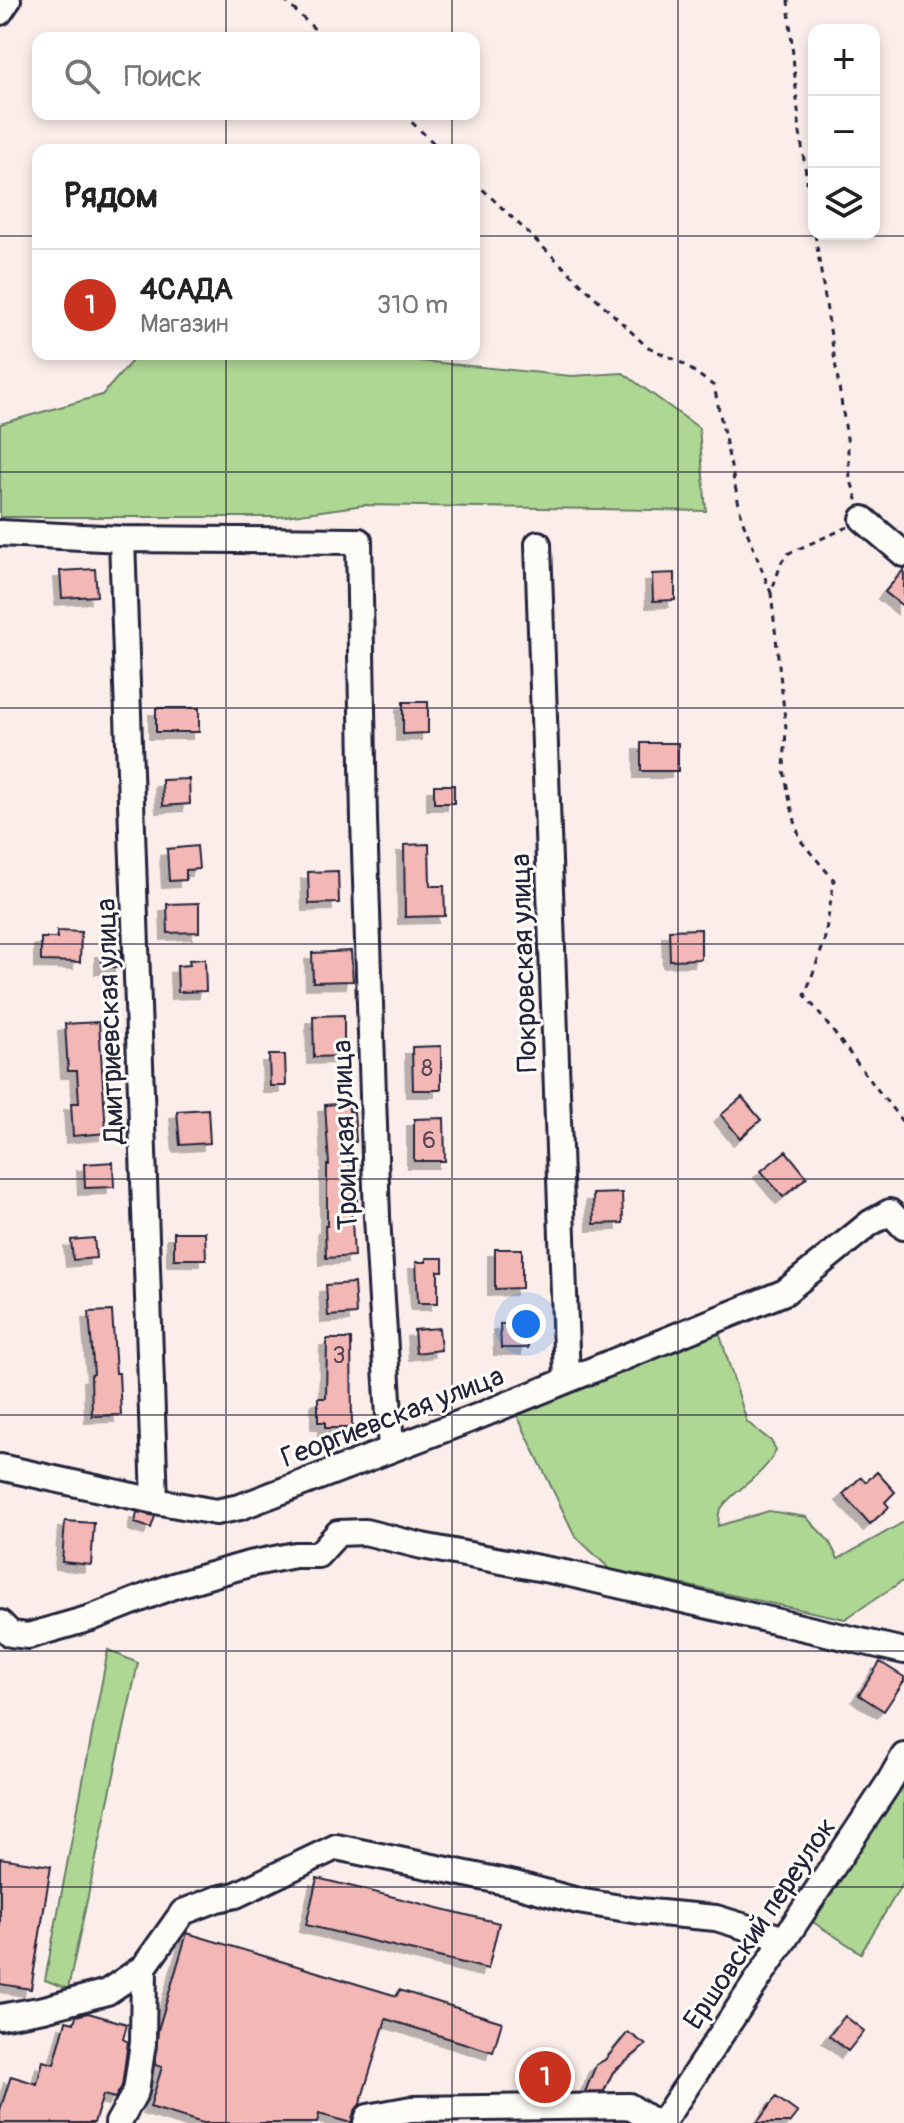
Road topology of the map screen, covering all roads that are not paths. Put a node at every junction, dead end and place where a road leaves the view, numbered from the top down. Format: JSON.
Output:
{"nodes":[{"id":1,"x":8,"y":0,"type":"edge"},
{"id":2,"x":0,"y":12,"type":"edge"},
{"id":3,"x":864,"y":520,"type":"road end"},
{"id":4,"x":0,"y":533,"type":"edge"},
{"id":5,"x":122,"y":539,"type":"junction"},
{"id":6,"x":538,"y":544,"type":"dead end"},
{"id":7,"x":904,"y":554,"type":"edge"},
{"id":8,"x":904,"y":1227,"type":"edge"},
{"id":9,"x":567,"y":1380,"type":"junction"},
{"id":10,"x":391,"y":1449,"type":"junction"},
{"id":11,"x":0,"y":1467,"type":"edge"},
{"id":12,"x":155,"y":1501,"type":"junction"},
{"id":13,"x":0,"y":1623,"type":"edge"},
{"id":14,"x":904,"y":1651,"type":"edge"},
{"id":15,"x":904,"y":1756,"type":"edge"},
{"id":16,"x":785,"y":1939,"type":"junction"},
{"id":17,"x":144,"y":1967,"type":"junction"},
{"id":18,"x":0,"y":2017,"type":"edge"},
{"id":19,"x":118,"y":2123,"type":"edge"},
{"id":20,"x":366,"y":2123,"type":"edge"},
{"id":21,"x":655,"y":2123,"type":"edge"},
{"id":22,"x":662,"y":2123,"type":"edge"}],
"edges":[{"from":1,"to":2,"type":"street"},
{"from":3,"to":7,"type":"street"},
{"from":4,"to":5,"type":"street"},
{"from":5,"to":10,"type":"street","name":"Троицкая улица"},
{"from":5,"to":12,"type":"street","name":"Дмитриевская улица"},
{"from":6,"to":9,"type":"street","name":"Покровская улица"},
{"from":8,"to":9,"type":"street","name":"Георгиевская улица"},
{"from":9,"to":10,"type":"street","name":"Георгиевская улица"},
{"from":10,"to":12,"type":"street","name":"Георгиевская улица"},
{"from":11,"to":12,"type":"street","name":"Георгиевская улица"},
{"from":13,"to":14,"type":"street"},
{"from":15,"to":16,"type":"street","name":"Ершовский переулок"},
{"from":16,"to":17,"type":"street"},
{"from":16,"to":22,"type":"street","name":"Ершовский переулок"},
{"from":17,"to":18,"type":"street"},
{"from":17,"to":19,"type":"street"},
{"from":20,"to":21,"type":"street"}]}
